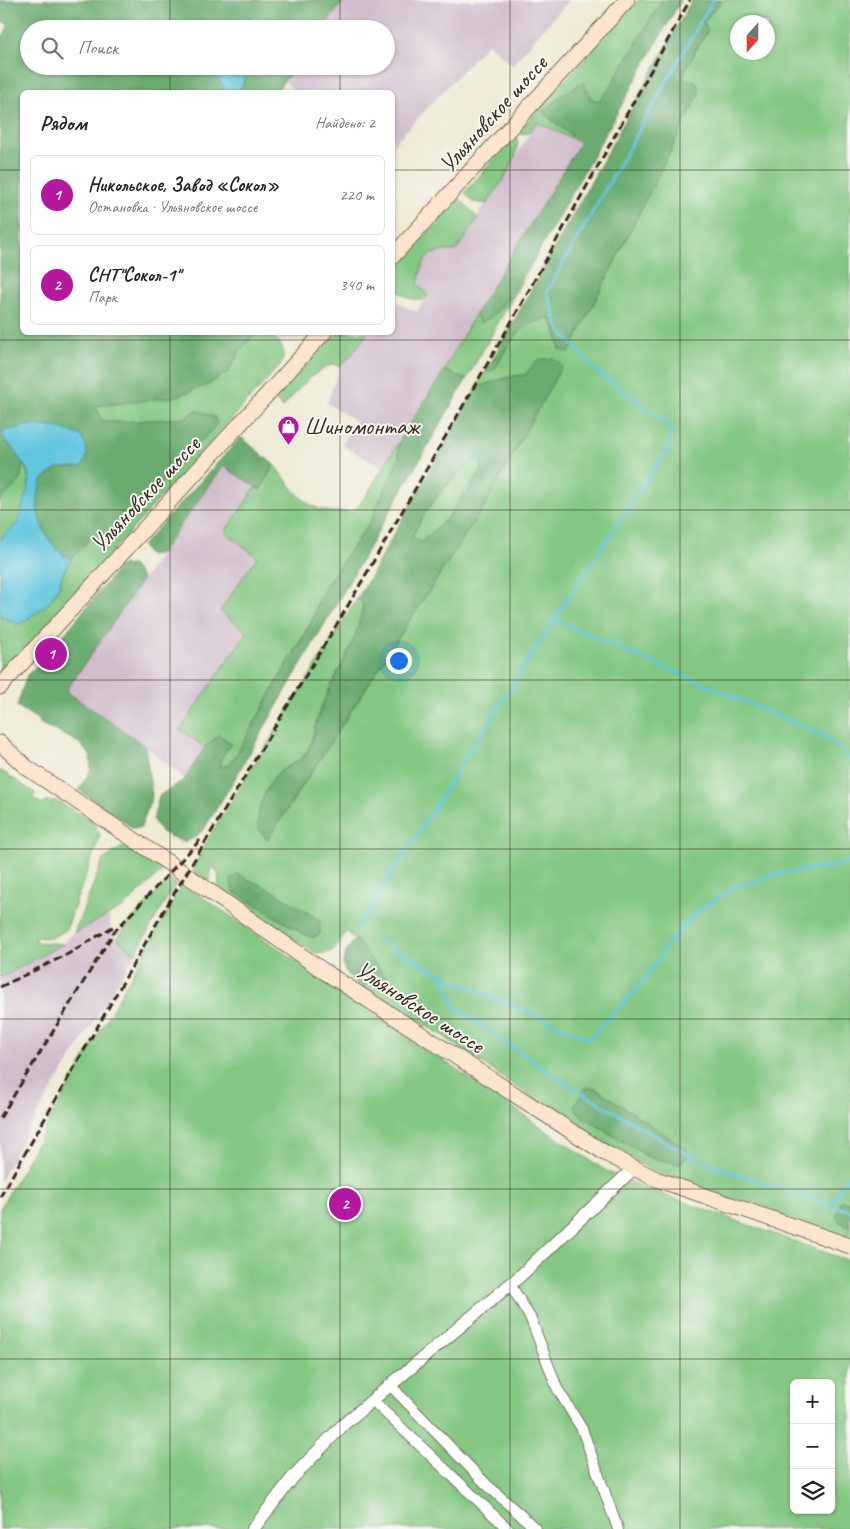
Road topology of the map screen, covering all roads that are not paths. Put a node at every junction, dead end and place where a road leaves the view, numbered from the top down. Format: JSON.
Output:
{"nodes":[{"id":1,"x":627,"y":0,"type":"edge"},
{"id":2,"x":395,"y":254,"type":"edge"},
{"id":3,"x":321,"y":335,"type":"edge"},
{"id":4,"x":0,"y":687,"type":"edge"},
{"id":5,"x":0,"y":743,"type":"edge"},
{"id":6,"x":633,"y":1168,"type":"junction"},
{"id":7,"x":850,"y":1246,"type":"edge"},
{"id":8,"x":510,"y":1284,"type":"junction"},
{"id":9,"x":390,"y":1385,"type":"junction"},
{"id":10,"x":372,"y":1400,"type":"junction"},
{"id":11,"x":254,"y":1529,"type":"edge"},
{"id":12,"x":508,"y":1529,"type":"edge"},
{"id":13,"x":536,"y":1529,"type":"edge"},
{"id":14,"x":618,"y":1529,"type":"edge"}],
"edges":[{"from":1,"to":2,"type":"main road","name":"Ульяновское шоссе"},
{"from":3,"to":4,"type":"main road","name":"Ульяновское шоссе"},
{"from":5,"to":6,"type":"main road","name":"Ульяновское шоссе"},
{"from":6,"to":7,"type":"main road","name":"Ульяновское шоссе"},
{"from":6,"to":8,"type":"street"},
{"from":8,"to":9,"type":"street"},
{"from":8,"to":14,"type":"street"},
{"from":9,"to":10,"type":"street"},
{"from":9,"to":13,"type":"street"},
{"from":10,"to":11,"type":"street"},
{"from":10,"to":12,"type":"street"}]}
